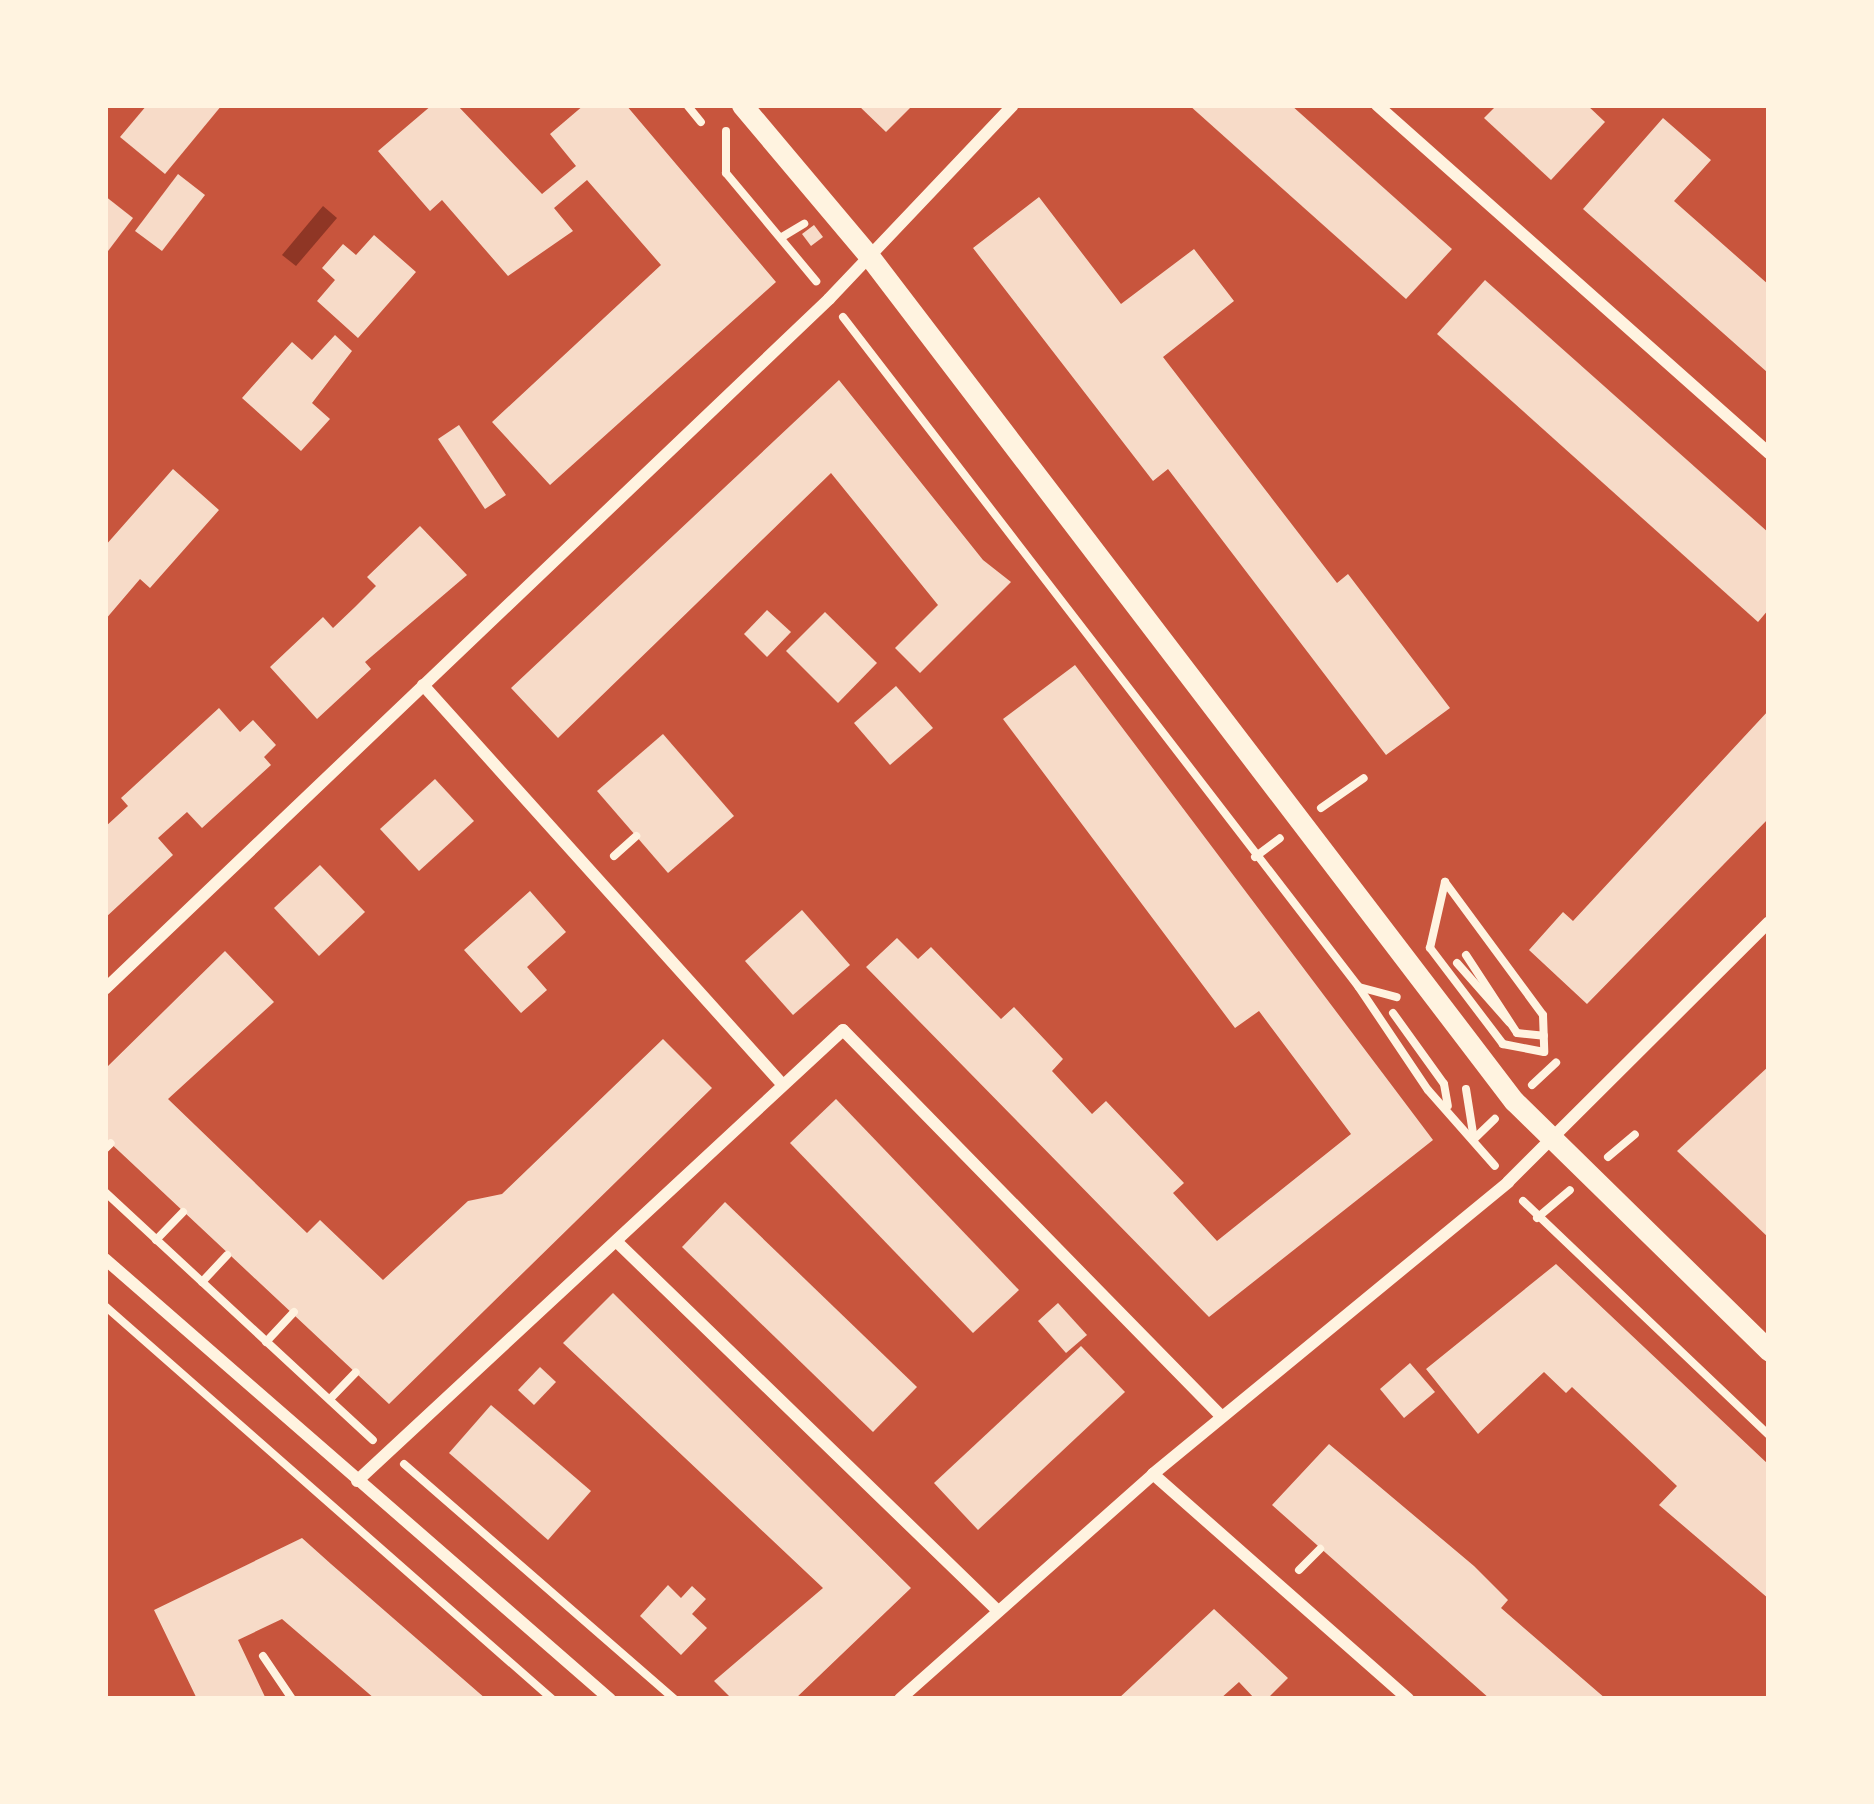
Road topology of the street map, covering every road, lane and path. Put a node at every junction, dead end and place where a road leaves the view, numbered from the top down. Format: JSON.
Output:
{"nodes":[{"id":1,"x":686,"y":105,"type":"edge"},
{"id":2,"x":1013,"y":105,"type":"edge"},
{"id":3,"x":1378,"y":105,"type":"edge"},
{"id":4,"x":734,"y":113,"type":"edge"},
{"id":5,"x":701,"y":122,"type":"dead end"},
{"id":6,"x":813,"y":235,"type":"dead end"},
{"id":7,"x":782,"y":236,"type":"junction"},
{"id":8,"x":868,"y":256,"type":"junction"},
{"id":9,"x":830,"y":299,"type":"junction"},
{"id":10,"x":1769,"y":453,"type":"edge"},
{"id":11,"x":423,"y":685,"type":"junction"},
{"id":12,"x":636,"y":836,"type":"dead end"},
{"id":13,"x":614,"y":856,"type":"dead end"},
{"id":14,"x":1769,"y":922,"type":"edge"},
{"id":15,"x":1466,"y":956,"type":"dead end"},
{"id":16,"x":1457,"y":963,"type":"dead end"},
{"id":17,"x":105,"y":989,"type":"edge"},
{"id":18,"x":1393,"y":1013,"type":"dead end"},
{"id":19,"x":1509,"y":1022,"type":"junction"},
{"id":20,"x":1544,"y":1036,"type":"junction"},
{"id":21,"x":782,"y":1084,"type":"junction"},
{"id":22,"x":1448,"y":1108,"type":"junction"},
{"id":23,"x":1550,"y":1141,"type":"junction"},
{"id":24,"x":1508,"y":1182,"type":"junction"},
{"id":25,"x":183,"y":1212,"type":"dead end"},
{"id":26,"x":156,"y":1240,"type":"dead end"},
{"id":27,"x":618,"y":1243,"type":"junction"},
{"id":28,"x":227,"y":1255,"type":"dead end"},
{"id":29,"x":105,"y":1259,"type":"edge"},
{"id":30,"x":202,"y":1282,"type":"dead end"},
{"id":31,"x":105,"y":1306,"type":"edge"},
{"id":32,"x":294,"y":1312,"type":"dead end"},
{"id":33,"x":266,"y":1342,"type":"dead end"},
{"id":34,"x":1769,"y":1351,"type":"edge"},
{"id":35,"x":356,"y":1372,"type":"dead end"},
{"id":36,"x":330,"y":1400,"type":"dead end"},
{"id":37,"x":1221,"y":1416,"type":"junction"},
{"id":38,"x":1769,"y":1435,"type":"edge"},
{"id":39,"x":1153,"y":1474,"type":"junction"},
{"id":40,"x":357,"y":1481,"type":"junction"},
{"id":41,"x":1320,"y":1549,"type":"dead end"},
{"id":42,"x":1304,"y":1565,"type":"dead end"},
{"id":43,"x":998,"y":1611,"type":"junction"},
{"id":44,"x":263,"y":1656,"type":"dead end"},
{"id":45,"x":292,"y":1699,"type":"edge"},
{"id":46,"x":552,"y":1699,"type":"edge"},
{"id":47,"x":610,"y":1699,"type":"edge"},
{"id":48,"x":900,"y":1699,"type":"edge"},
{"id":49,"x":1408,"y":1699,"type":"edge"}],
"edges":[{"from":1,"to":5,"type":"path"},
{"from":2,"to":8,"type":"street"},
{"from":3,"to":10,"type":"street"},
{"from":4,"to":7,"type":"path"},
{"from":4,"to":8,"type":"street"},
{"from":6,"to":7,"type":"path"},
{"from":7,"to":9,"type":"path"},
{"from":8,"to":9,"type":"street"},
{"from":8,"to":23,"type":"street"},
{"from":9,"to":11,"type":"street"},
{"from":9,"to":22,"type":"path"},
{"from":11,"to":17,"type":"street"},
{"from":11,"to":21,"type":"street"},
{"from":12,"to":13,"type":"path"},
{"from":14,"to":23,"type":"street"},
{"from":15,"to":19,"type":"path"},
{"from":16,"to":19,"type":"path"},
{"from":18,"to":22,"type":"path"},
{"from":19,"to":20,"type":"path"},
{"from":20,"to":20,"type":"path"},
{"from":21,"to":27,"type":"street"},
{"from":21,"to":37,"type":"street"},
{"from":22,"to":24,"type":"path"},
{"from":23,"to":24,"type":"street"},
{"from":23,"to":34,"type":"street"},
{"from":24,"to":37,"type":"street"},
{"from":24,"to":38,"type":"path"},
{"from":25,"to":26,"type":"path"},
{"from":27,"to":40,"type":"street"},
{"from":27,"to":43,"type":"street"},
{"from":28,"to":30,"type":"path"},
{"from":29,"to":40,"type":"street"},
{"from":31,"to":46,"type":"path"},
{"from":32,"to":33,"type":"path"},
{"from":35,"to":36,"type":"path"},
{"from":37,"to":39,"type":"street"},
{"from":39,"to":43,"type":"street"},
{"from":39,"to":49,"type":"street"},
{"from":40,"to":47,"type":"street"},
{"from":41,"to":42,"type":"path"},
{"from":43,"to":48,"type":"street"},
{"from":44,"to":45,"type":"path"}]}
